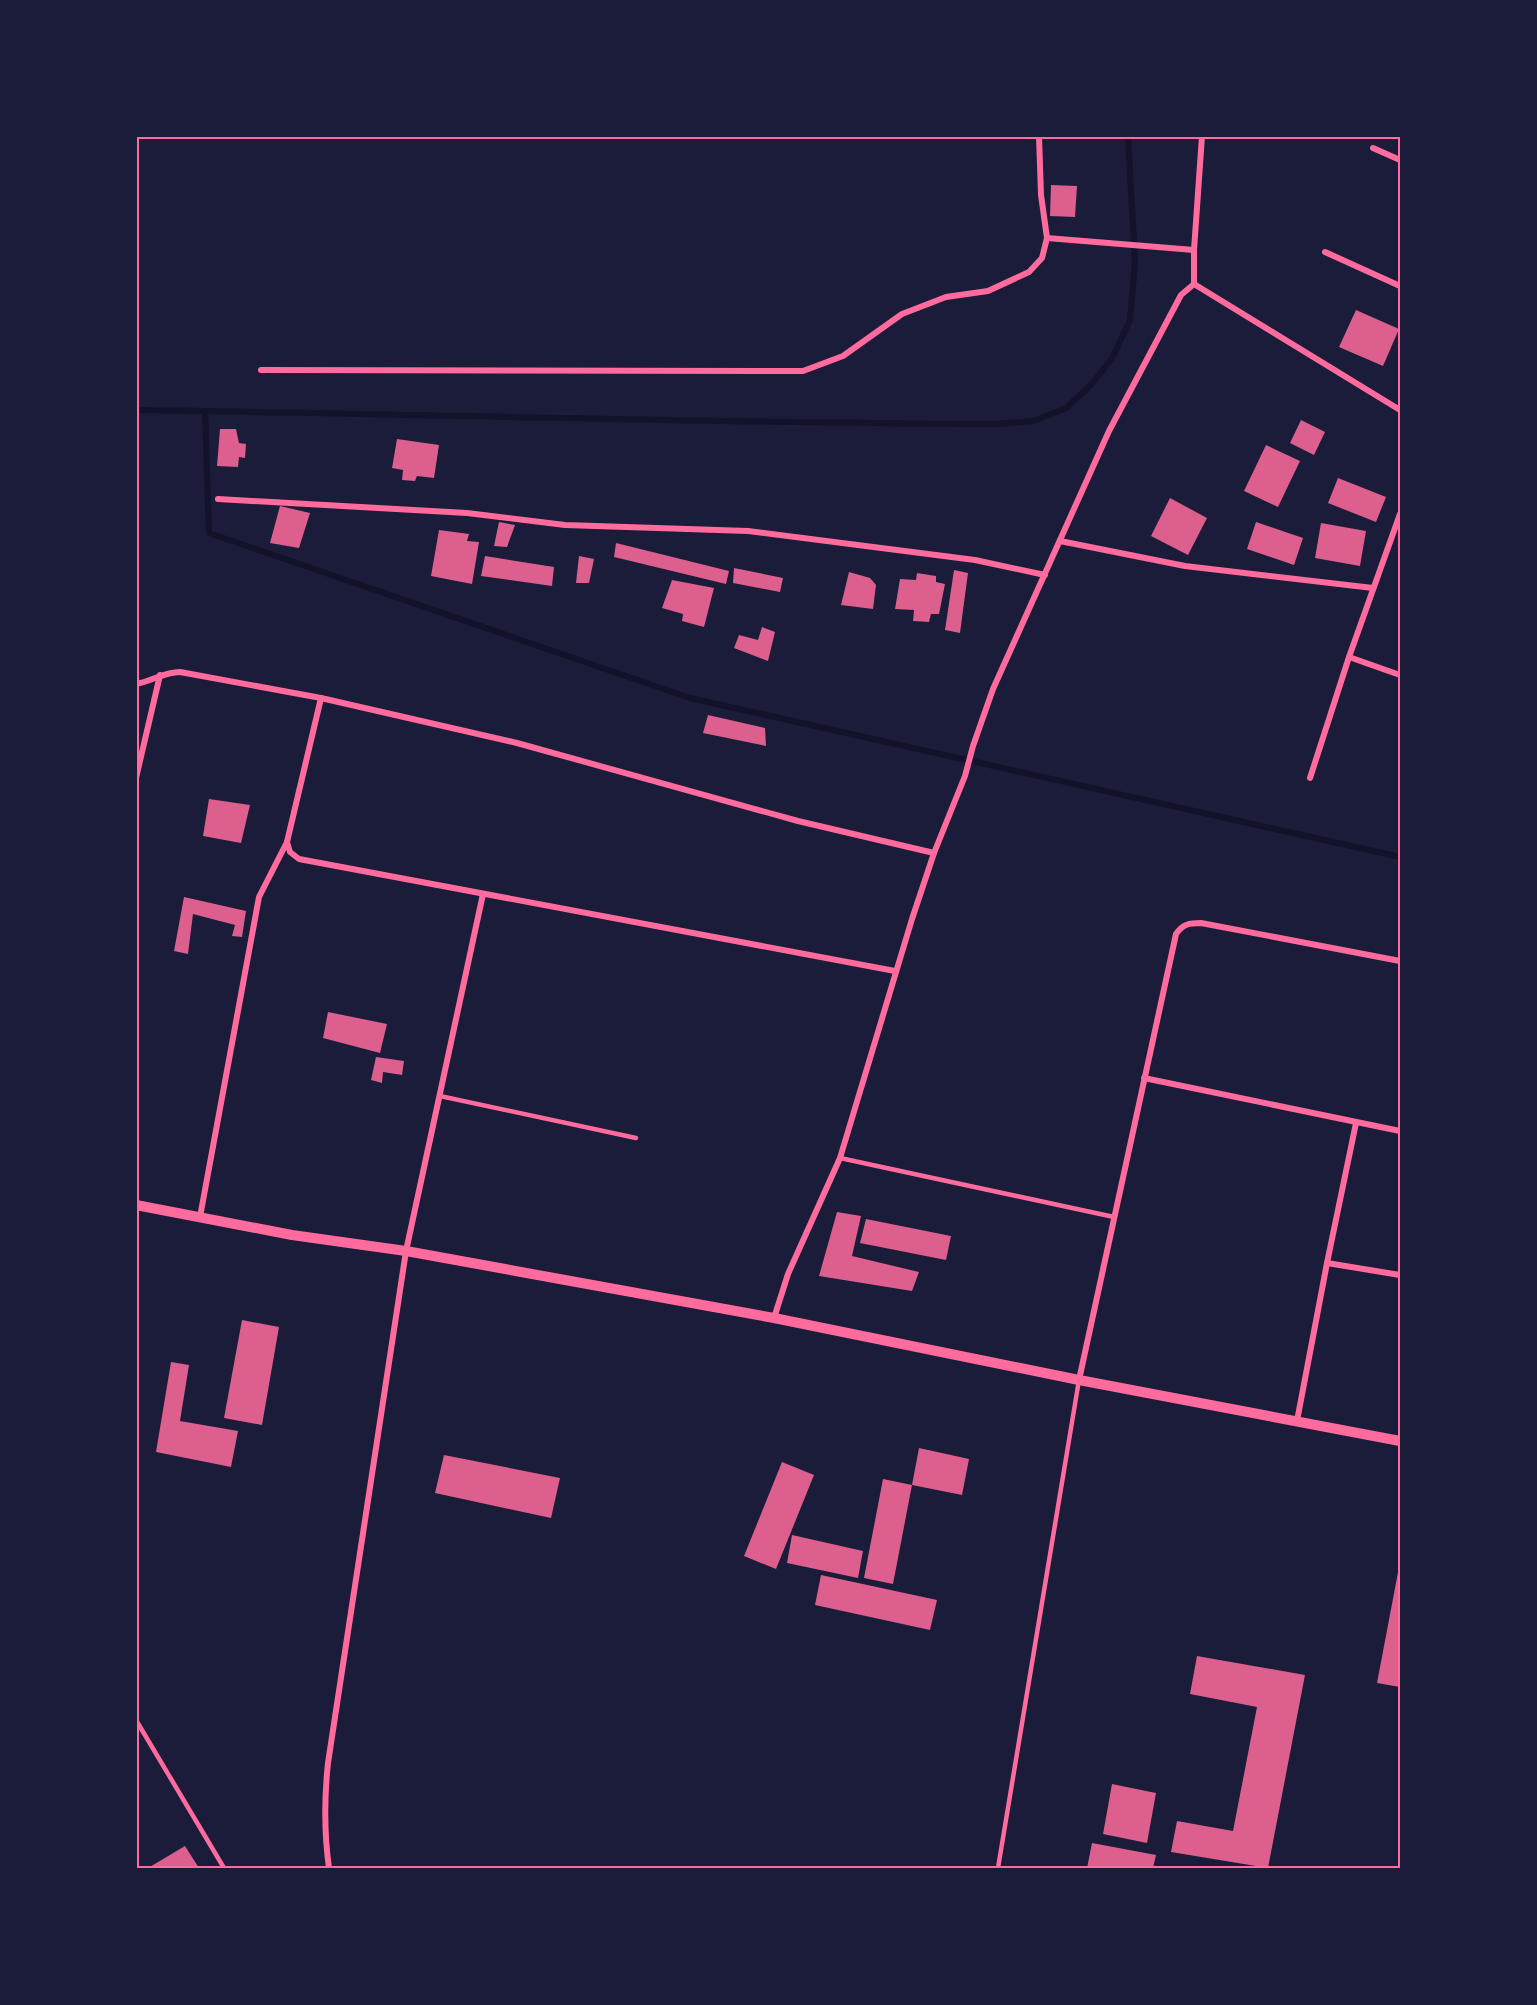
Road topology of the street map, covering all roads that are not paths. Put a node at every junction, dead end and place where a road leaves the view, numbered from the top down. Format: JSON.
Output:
{"nodes":[{"id":1,"x":1039,"y":136,"type":"edge"},
{"id":2,"x":1202,"y":136,"type":"edge"},
{"id":3,"x":1373,"y":148,"type":"dead end"},
{"id":4,"x":1401,"y":160,"type":"edge"},
{"id":5,"x":1047,"y":238,"type":"junction"},
{"id":6,"x":1194,"y":250,"type":"junction"},
{"id":7,"x":1325,"y":252,"type":"dead end"},
{"id":8,"x":1194,"y":284,"type":"junction"},
{"id":9,"x":1401,"y":286,"type":"edge"},
{"id":10,"x":261,"y":370,"type":"dead end"},
{"id":11,"x":1401,"y":410,"type":"edge"},
{"id":12,"x":218,"y":499,"type":"dead end"},
{"id":13,"x":1401,"y":514,"type":"edge"},
{"id":14,"x":1060,"y":541,"type":"junction"},
{"id":15,"x":1045,"y":575,"type":"junction"},
{"id":16,"x":1373,"y":588,"type":"junction"},
{"id":17,"x":1349,"y":657,"type":"junction"},
{"id":18,"x":160,"y":675,"type":"junction"},
{"id":19,"x":1401,"y":675,"type":"edge"},
{"id":20,"x":136,"y":684,"type":"edge"},
{"id":21,"x":321,"y":698,"type":"junction"},
{"id":22,"x":136,"y":778,"type":"edge"},
{"id":23,"x":1310,"y":778,"type":"dead end"},
{"id":24,"x":287,"y":842,"type":"junction"},
{"id":25,"x":934,"y":853,"type":"junction"},
{"id":26,"x":483,"y":894,"type":"junction"},
{"id":27,"x":1401,"y":961,"type":"edge"},
{"id":28,"x":895,"y":971,"type":"junction"},
{"id":29,"x":1144,"y":1078,"type":"junction"},
{"id":30,"x":440,"y":1096,"type":"junction"},
{"id":31,"x":1356,"y":1123,"type":"junction"},
{"id":32,"x":1401,"y":1131,"type":"edge"},
{"id":33,"x":636,"y":1138,"type":"dead end"},
{"id":34,"x":840,"y":1158,"type":"junction"},
{"id":35,"x":136,"y":1205,"type":"edge"},
{"id":36,"x":200,"y":1217,"type":"junction"},
{"id":37,"x":1114,"y":1217,"type":"junction"},
{"id":38,"x":406,"y":1251,"type":"junction"},
{"id":39,"x":1327,"y":1263,"type":"junction"},
{"id":40,"x":1401,"y":1275,"type":"edge"},
{"id":41,"x":774,"y":1318,"type":"junction"},
{"id":42,"x":1079,"y":1380,"type":"junction"},
{"id":43,"x":1298,"y":1421,"type":"junction"},
{"id":44,"x":1401,"y":1441,"type":"edge"},
{"id":45,"x":136,"y":1720,"type":"edge"},
{"id":46,"x":224,"y":1869,"type":"edge"},
{"id":47,"x":329,"y":1869,"type":"edge"},
{"id":48,"x":998,"y":1869,"type":"edge"}],
"edges":[{"from":1,"to":5,"type":"street"},
{"from":2,"to":6,"type":"street"},
{"from":3,"to":4,"type":"street"},
{"from":5,"to":6,"type":"street"},
{"from":5,"to":10,"type":"street"},
{"from":6,"to":8,"type":"street"},
{"from":7,"to":9,"type":"street"},
{"from":8,"to":11,"type":"street"},
{"from":8,"to":14,"type":"street"},
{"from":12,"to":15,"type":"street"},
{"from":13,"to":16,"type":"street"},
{"from":14,"to":15,"type":"street"},
{"from":14,"to":16,"type":"street"},
{"from":15,"to":25,"type":"street"},
{"from":16,"to":17,"type":"street"},
{"from":17,"to":19,"type":"street"},
{"from":17,"to":23,"type":"street"},
{"from":18,"to":20,"type":"street"},
{"from":18,"to":21,"type":"street"},
{"from":18,"to":22,"type":"street"},
{"from":21,"to":24,"type":"street"},
{"from":21,"to":25,"type":"street"},
{"from":24,"to":26,"type":"street"},
{"from":24,"to":36,"type":"street"},
{"from":25,"to":28,"type":"street"},
{"from":26,"to":28,"type":"street"},
{"from":26,"to":30,"type":"street"},
{"from":27,"to":29,"type":"street"},
{"from":28,"to":34,"type":"street"},
{"from":29,"to":31,"type":"street"},
{"from":29,"to":37,"type":"street"},
{"from":30,"to":33,"type":"lane"},
{"from":30,"to":38,"type":"street"},
{"from":31,"to":32,"type":"street"},
{"from":31,"to":39,"type":"street"},
{"from":34,"to":37,"type":"lane"},
{"from":34,"to":41,"type":"street"},
{"from":35,"to":36,"type":"street"},
{"from":36,"to":38,"type":"street"},
{"from":37,"to":42,"type":"street"},
{"from":38,"to":41,"type":"street"},
{"from":38,"to":47,"type":"street"},
{"from":39,"to":40,"type":"street"},
{"from":39,"to":43,"type":"street"},
{"from":41,"to":42,"type":"street"},
{"from":42,"to":43,"type":"street"},
{"from":42,"to":48,"type":"lane"},
{"from":43,"to":44,"type":"street"},
{"from":45,"to":46,"type":"lane"}]}
